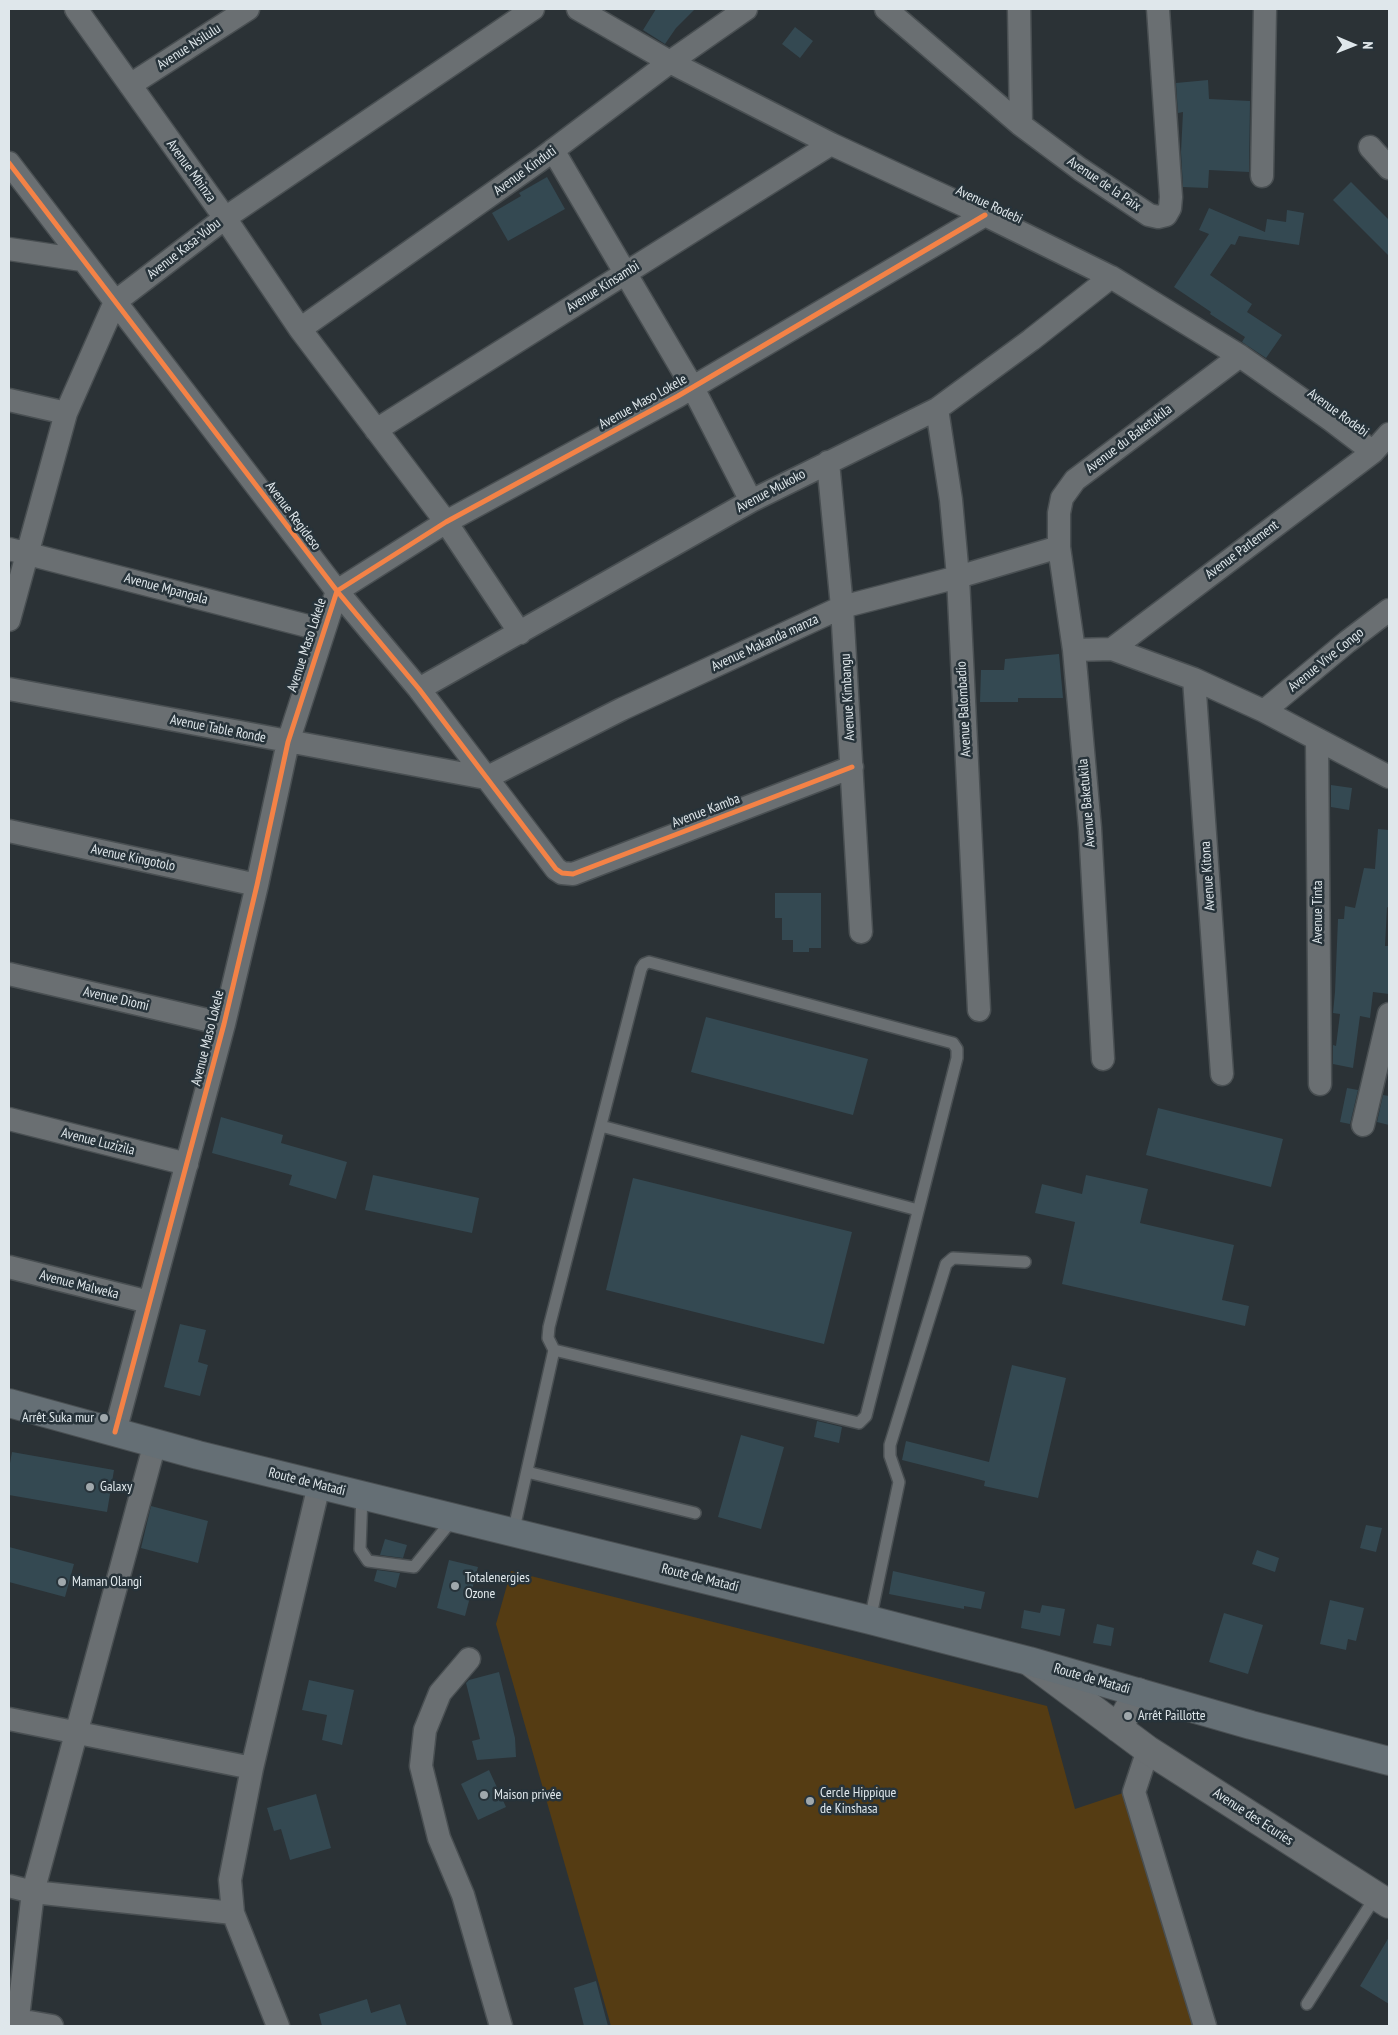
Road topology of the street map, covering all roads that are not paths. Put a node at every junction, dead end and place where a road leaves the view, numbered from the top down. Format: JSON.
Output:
{"nodes":[{"id":1,"x":76,"y":9,"type":"edge"},
{"id":2,"x":248,"y":9,"type":"edge"},
{"id":3,"x":533,"y":9,"type":"edge"},
{"id":4,"x":578,"y":9,"type":"edge"},
{"id":5,"x":746,"y":9,"type":"edge"},
{"id":6,"x":886,"y":9,"type":"edge"},
{"id":7,"x":1019,"y":9,"type":"edge"},
{"id":8,"x":1158,"y":9,"type":"edge"},
{"id":9,"x":1265,"y":9,"type":"edge"},
{"id":10,"x":670,"y":62,"type":"junction"},
{"id":11,"x":130,"y":85,"type":"junction"},
{"id":12,"x":1021,"y":125,"type":"junction"},
{"id":13,"x":831,"y":144,"type":"junction"},
{"id":14,"x":1370,"y":147,"type":"dead end"},
{"id":15,"x":553,"y":150,"type":"junction"},
{"id":16,"x":9,"y":163,"type":"edge"},
{"id":17,"x":1389,"y":168,"type":"edge"},
{"id":18,"x":1262,"y":176,"type":"dead end"},
{"id":19,"x":985,"y":216,"type":"junction"},
{"id":20,"x":225,"y":218,"type":"junction"},
{"id":21,"x":9,"y":249,"type":"edge"},
{"id":22,"x":82,"y":260,"type":"junction"},
{"id":23,"x":624,"y":274,"type":"junction"},
{"id":24,"x":1111,"y":277,"type":"junction"},
{"id":25,"x":115,"y":302,"type":"junction"},
{"id":26,"x":300,"y":329,"type":"junction"},
{"id":27,"x":1240,"y":356,"type":"junction"},
{"id":28,"x":693,"y":388,"type":"junction"},
{"id":29,"x":9,"y":400,"type":"edge"},
{"id":30,"x":937,"y":409,"type":"junction"},
{"id":31,"x":66,"y":413,"type":"junction"},
{"id":32,"x":376,"y":430,"type":"junction"},
{"id":33,"x":1389,"y":434,"type":"edge"},
{"id":34,"x":1373,"y":452,"type":"junction"},
{"id":35,"x":828,"y":462,"type":"junction"},
{"id":36,"x":751,"y":501,"type":"junction"},
{"id":37,"x":446,"y":522,"type":"junction"},
{"id":38,"x":1059,"y":547,"type":"junction"},
{"id":39,"x":18,"y":551,"type":"edge"},
{"id":40,"x":958,"y":577,"type":"junction"},
{"id":41,"x":336,"y":591,"type":"junction"},
{"id":42,"x":842,"y":607,"type":"junction"},
{"id":43,"x":1389,"y":610,"type":"edge"},
{"id":44,"x":9,"y":620,"type":"edge"},
{"id":45,"x":323,"y":630,"type":"junction"},
{"id":46,"x":520,"y":633,"type":"junction"},
{"id":47,"x":1112,"y":649,"type":"junction"},
{"id":48,"x":1074,"y":650,"type":"junction"},
{"id":49,"x":1194,"y":679,"type":"junction"},
{"id":50,"x":9,"y":689,"type":"edge"},
{"id":51,"x":420,"y":689,"type":"junction"},
{"id":52,"x":1264,"y":711,"type":"junction"},
{"id":53,"x":1317,"y":740,"type":"junction"},
{"id":54,"x":288,"y":742,"type":"junction"},
{"id":55,"x":852,"y":767,"type":"junction"},
{"id":56,"x":1389,"y":777,"type":"edge"},
{"id":57,"x":486,"y":778,"type":"junction"},
{"id":58,"x":9,"y":830,"type":"edge"},
{"id":59,"x":567,"y":875,"type":"joint"},
{"id":60,"x":257,"y":885,"type":"junction"},
{"id":61,"x":861,"y":932,"type":"dead end"},
{"id":62,"x":9,"y":974,"type":"edge"},
{"id":63,"x":979,"y":1010,"type":"dead end"},
{"id":64,"x":1389,"y":1014,"type":"edge"},
{"id":65,"x":224,"y":1024,"type":"junction"},
{"id":66,"x":1104,"y":1059,"type":"dead end"},
{"id":67,"x":1222,"y":1074,"type":"dead end"},
{"id":68,"x":1320,"y":1084,"type":"dead end"},
{"id":69,"x":9,"y":1119,"type":"edge"},
{"id":70,"x":1363,"y":1125,"type":"dead end"},
{"id":71,"x":601,"y":1126,"type":"junction"},
{"id":72,"x":187,"y":1164,"type":"junction"},
{"id":73,"x":918,"y":1210,"type":"junction"},
{"id":74,"x":1024,"y":1262,"type":"dead end"},
{"id":75,"x":9,"y":1267,"type":"edge"},
{"id":76,"x":149,"y":1302,"type":"junction"},
{"id":77,"x":554,"y":1350,"type":"junction"},
{"id":78,"x":9,"y":1404,"type":"edge"},
{"id":79,"x":115,"y":1432,"type":"junction"},
{"id":80,"x":155,"y":1443,"type":"junction"},
{"id":81,"x":527,"y":1472,"type":"junction"},
{"id":82,"x":319,"y":1485,"type":"junction"},
{"id":83,"x":362,"y":1495,"type":"junction"},
{"id":84,"x":695,"y":1514,"type":"dead end"},
{"id":85,"x":453,"y":1519,"type":"junction"},
{"id":86,"x":513,"y":1533,"type":"junction"},
{"id":87,"x":870,"y":1620,"type":"junction"},
{"id":88,"x":469,"y":1659,"type":"dead end"},
{"id":89,"x":1029,"y":1661,"type":"junction"},
{"id":90,"x":1138,"y":1692,"type":"junction"},
{"id":91,"x":9,"y":1719,"type":"edge"},
{"id":92,"x":1118,"y":1728,"type":"junction"},
{"id":93,"x":75,"y":1733,"type":"junction"},
{"id":94,"x":1148,"y":1750,"type":"junction"},
{"id":95,"x":1389,"y":1761,"type":"edge"},
{"id":96,"x":252,"y":1768,"type":"junction"},
{"id":97,"x":9,"y":1886,"type":"edge"},
{"id":98,"x":33,"y":1892,"type":"junction"},
{"id":99,"x":1383,"y":1900,"type":"edge"},
{"id":100,"x":233,"y":1913,"type":"junction"},
{"id":101,"x":1307,"y":2004,"type":"dead end"},
{"id":102,"x":17,"y":2023,"type":"edge"},
{"id":103,"x":52,"y":2026,"type":"edge"},
{"id":104,"x":278,"y":2026,"type":"edge"},
{"id":105,"x":501,"y":2026,"type":"edge"},
{"id":106,"x":1205,"y":2026,"type":"edge"}],
"edges":[{"from":1,"to":11,"type":"street","name":"Avenue Mbinza"},
{"from":2,"to":11,"type":"street","name":"Avenue Nsilulu"},
{"from":3,"to":20,"type":"street","name":"Avenue Kasa-Vubu"},
{"from":4,"to":10,"type":"street","name":"Avenue Rodebi"},
{"from":5,"to":10,"type":"street","name":"Avenue Kinduti"},
{"from":6,"to":12,"type":"street","name":"Avenue de la Paix"},
{"from":7,"to":12,"type":"street"},
{"from":8,"to":12,"type":"street","name":"Avenue de la Paix"},
{"from":9,"to":18,"type":"street"},
{"from":10,"to":13,"type":"street","name":"Avenue Rodebi"},
{"from":10,"to":15,"type":"street","name":"Avenue Kinduti"},
{"from":11,"to":20,"type":"street","name":"Avenue Mbinza"},
{"from":13,"to":19,"type":"street","name":"Avenue Rodebi"},
{"from":13,"to":23,"type":"street","name":"Avenue Kinsambi"},
{"from":14,"to":17,"type":"street"},
{"from":15,"to":23,"type":"street"},
{"from":15,"to":26,"type":"street","name":"Avenue Kinduti"},
{"from":16,"to":22,"type":"street","name":"Avenue Regideso"},
{"from":19,"to":24,"type":"street","name":"Avenue Rodebi"},
{"from":19,"to":28,"type":"street","name":"Avenue Maso Lokele"},
{"from":20,"to":25,"type":"street","name":"Avenue Kasa-Vubu"},
{"from":20,"to":26,"type":"street","name":"Avenue Mbinza"},
{"from":21,"to":22,"type":"street"},
{"from":22,"to":25,"type":"street","name":"Avenue Regideso"},
{"from":23,"to":28,"type":"street"},
{"from":23,"to":32,"type":"street","name":"Avenue Kinsambi"},
{"from":24,"to":27,"type":"street","name":"Avenue Rodebi"},
{"from":24,"to":30,"type":"street","name":"Avenue Mukoko"},
{"from":25,"to":31,"type":"street","name":"Avenue Kasa-Vubu"},
{"from":25,"to":41,"type":"street","name":"Avenue Regideso"},
{"from":26,"to":32,"type":"street","name":"Avenue Mbinza"},
{"from":27,"to":34,"type":"street","name":"Avenue Rodebi"},
{"from":27,"to":38,"type":"street","name":"Avenue du Baketukila"},
{"from":28,"to":36,"type":"street"},
{"from":28,"to":37,"type":"street","name":"Avenue Maso Lokele"},
{"from":29,"to":31,"type":"street"},
{"from":30,"to":35,"type":"street","name":"Avenue Mukoko"},
{"from":30,"to":40,"type":"street","name":"Avenue Balombadio"},
{"from":31,"to":39,"type":"street","name":"Avenue Kasa-Vubu"},
{"from":32,"to":37,"type":"street","name":"Avenue Mbinza"},
{"from":33,"to":34,"type":"street","name":"Avenue Parlement"},
{"from":34,"to":47,"type":"street","name":"Avenue Parlement"},
{"from":35,"to":36,"type":"street","name":"Avenue Mukoko"},
{"from":35,"to":42,"type":"street","name":"Avenue Kimbangu"},
{"from":36,"to":46,"type":"street","name":"Avenue Mukoko"},
{"from":37,"to":41,"type":"street","name":"Avenue Maso Lokele"},
{"from":37,"to":46,"type":"street","name":"Avenue Mbinza"},
{"from":38,"to":40,"type":"street","name":"Avenue Makanda manza"},
{"from":38,"to":48,"type":"street","name":"Avenue Baketukila"},
{"from":39,"to":44,"type":"street","name":"Avenue Kasa-Vubu"},
{"from":39,"to":45,"type":"street","name":"Avenue Mpangala"},
{"from":40,"to":42,"type":"street","name":"Avenue Makanda manza"},
{"from":40,"to":63,"type":"street","name":"Avenue Balombadio"},
{"from":41,"to":45,"type":"street","name":"Avenue Maso Lokele"},
{"from":41,"to":51,"type":"street","name":"Avenue Regideso"},
{"from":42,"to":55,"type":"street","name":"Avenue Kimbangu"},
{"from":42,"to":57,"type":"street","name":"Avenue Makanda manza"},
{"from":43,"to":52,"type":"street","name":"Avenue Vive Congo"},
{"from":45,"to":54,"type":"street","name":"Avenue Maso Lokele"},
{"from":46,"to":51,"type":"street","name":"Avenue Mukoko"},
{"from":47,"to":48,"type":"street"},
{"from":47,"to":49,"type":"street"},
{"from":48,"to":66,"type":"street","name":"Avenue Baketukila"},
{"from":49,"to":52,"type":"street"},
{"from":49,"to":67,"type":"street","name":"Avenue Kitona"},
{"from":50,"to":54,"type":"street","name":"Avenue Table Ronde"},
{"from":51,"to":57,"type":"street","name":"Avenue Regideso"},
{"from":52,"to":53,"type":"street"},
{"from":53,"to":56,"type":"street"},
{"from":53,"to":68,"type":"street","name":"Avenue Tinta"},
{"from":54,"to":57,"type":"street","name":"Avenue Table Ronde"},
{"from":54,"to":60,"type":"street","name":"Avenue Maso Lokele"},
{"from":55,"to":59,"type":"street","name":"Avenue Kamba"},
{"from":55,"to":61,"type":"street","name":"Avenue Kimbangu"},
{"from":57,"to":59,"type":"street","name":"Avenue Regideso"},
{"from":58,"to":60,"type":"street","name":"Avenue Kingotolo"},
{"from":60,"to":65,"type":"street","name":"Avenue Maso Lokele"},
{"from":62,"to":65,"type":"street","name":"Avenue Diomi"},
{"from":64,"to":70,"type":"street"},
{"from":65,"to":72,"type":"street","name":"Avenue Maso Lokele"},
{"from":69,"to":72,"type":"street","name":"Avenue Luzizila"},
{"from":71,"to":73,"type":"lane"},
{"from":71,"to":73,"type":"lane"},
{"from":71,"to":77,"type":"lane"},
{"from":72,"to":76,"type":"street","name":"Avenue Maso Lokele"},
{"from":73,"to":77,"type":"lane"},
{"from":74,"to":87,"type":"lane"},
{"from":75,"to":76,"type":"street","name":"Avenue Malweka"},
{"from":76,"to":79,"type":"street","name":"Avenue Maso Lokele"},
{"from":77,"to":81,"type":"lane"},
{"from":78,"to":79,"type":"main road","name":"Route de Matadi"},
{"from":79,"to":80,"type":"main road","name":"Route de Matadi"},
{"from":80,"to":82,"type":"main road","name":"Route de Matadi"},
{"from":80,"to":93,"type":"street"},
{"from":81,"to":84,"type":"lane"},
{"from":81,"to":86,"type":"lane"},
{"from":82,"to":83,"type":"main road","name":"Route de Matadi"},
{"from":82,"to":96,"type":"street"},
{"from":83,"to":85,"type":"main road","name":"Route de Matadi"},
{"from":83,"to":85,"type":"lane"},
{"from":85,"to":86,"type":"main road","name":"Route de Matadi"},
{"from":86,"to":87,"type":"main road","name":"Route de Matadi"},
{"from":87,"to":89,"type":"main road","name":"Route de Matadi"},
{"from":88,"to":105,"type":"street"},
{"from":89,"to":90,"type":"main road","name":"Route de Matadi"},
{"from":89,"to":92,"type":"street","name":"Avenue des Ecuries"},
{"from":90,"to":92,"type":"street"},
{"from":90,"to":95,"type":"main road","name":"Route de Matadi"},
{"from":91,"to":93,"type":"street"},
{"from":92,"to":94,"type":"street","name":"Avenue des Ecuries"},
{"from":93,"to":96,"type":"street"},
{"from":93,"to":98,"type":"street"},
{"from":94,"to":99,"type":"street","name":"Avenue des Ecuries"},
{"from":94,"to":106,"type":"street"},
{"from":96,"to":100,"type":"street"},
{"from":97,"to":98,"type":"street"},
{"from":98,"to":100,"type":"street"},
{"from":98,"to":102,"type":"street"},
{"from":99,"to":101,"type":"lane"},
{"from":100,"to":104,"type":"street"},
{"from":102,"to":103,"type":"street"}]}
